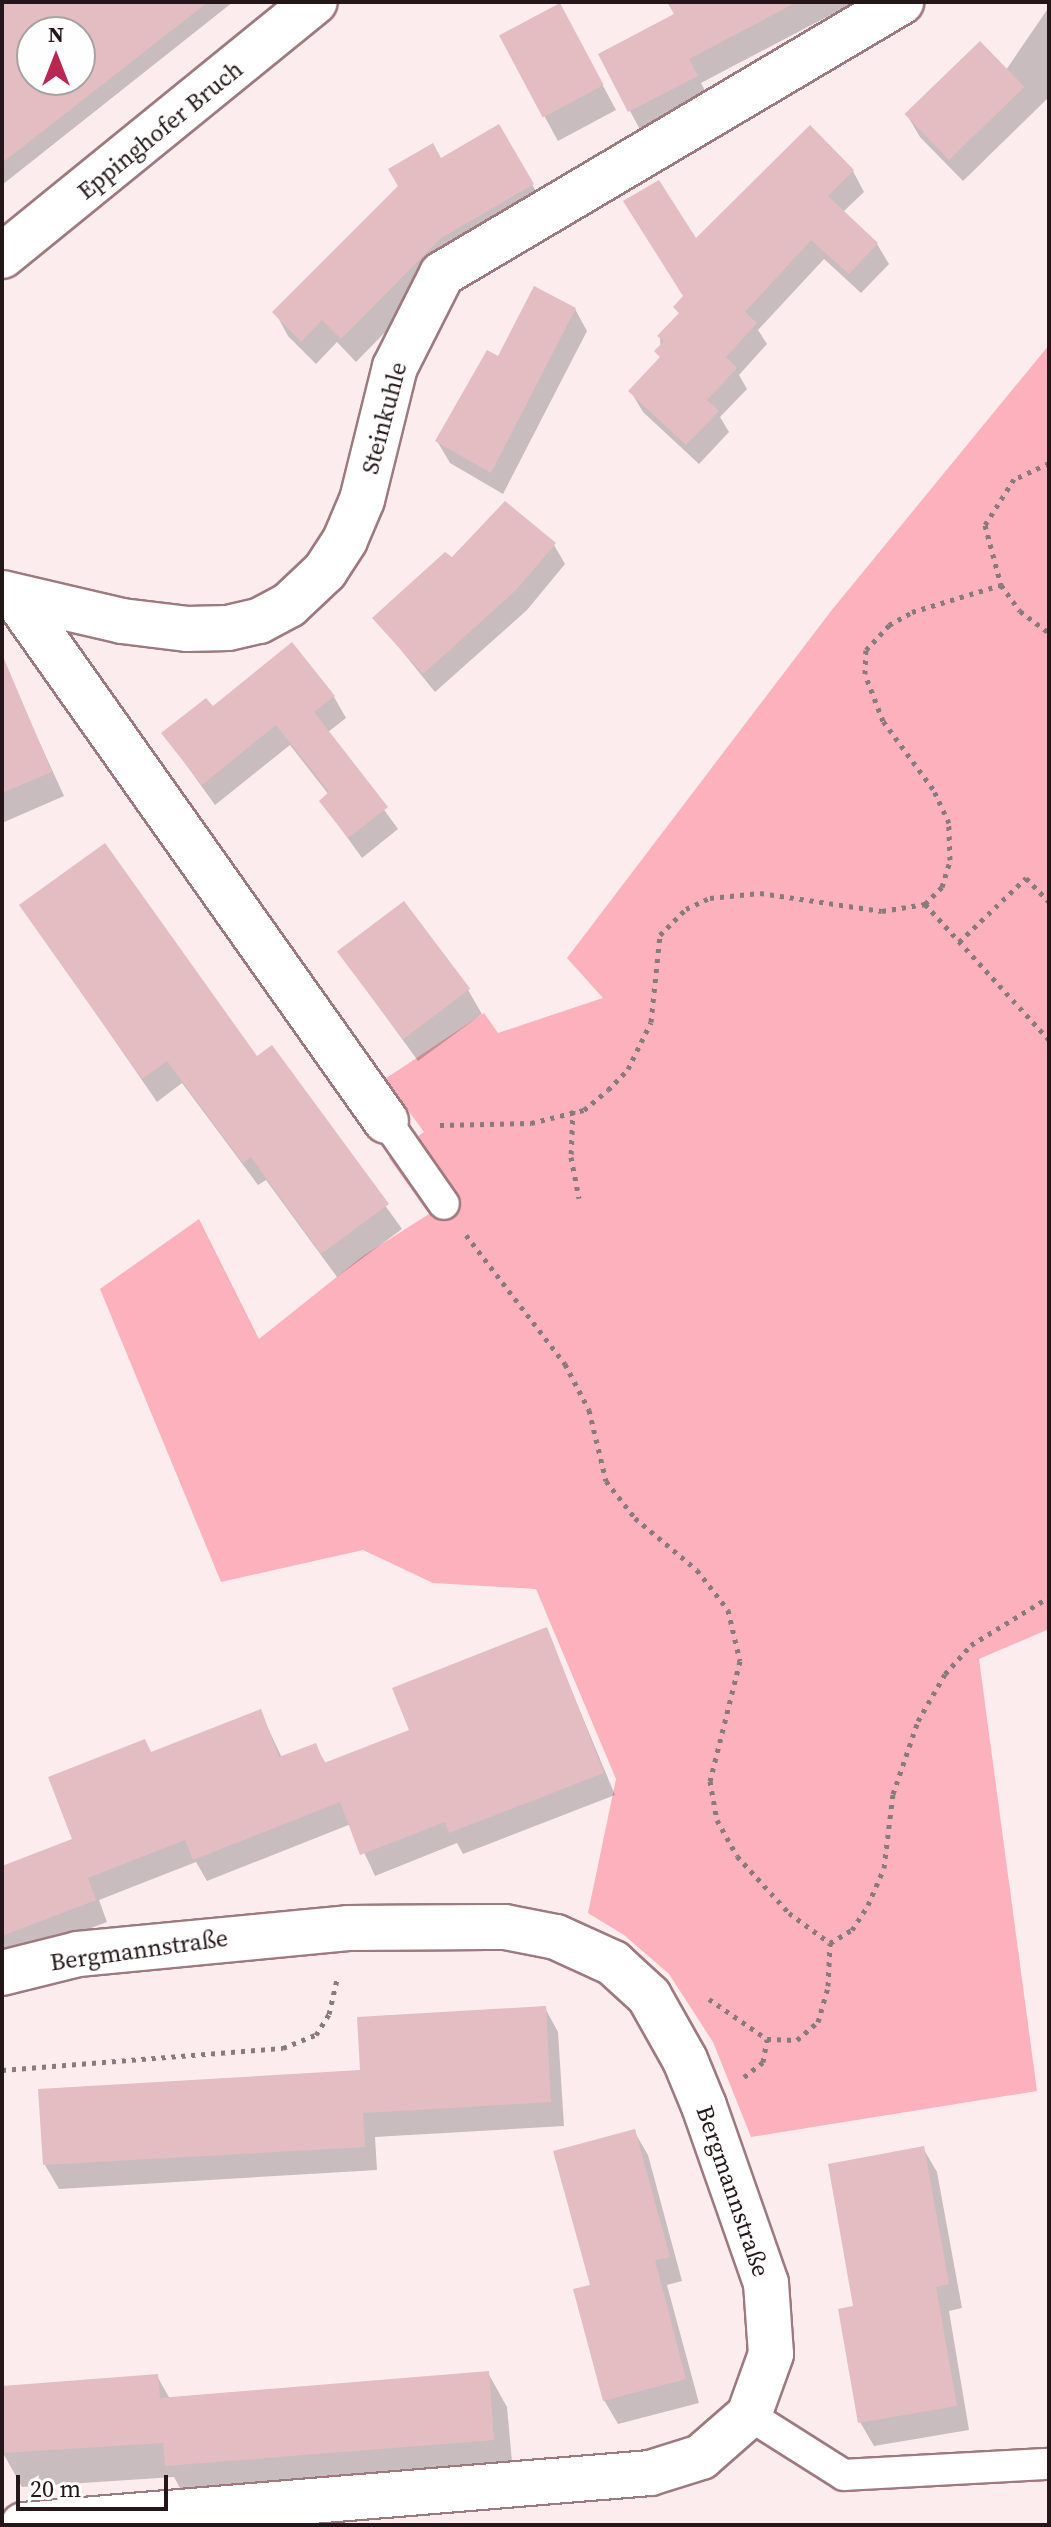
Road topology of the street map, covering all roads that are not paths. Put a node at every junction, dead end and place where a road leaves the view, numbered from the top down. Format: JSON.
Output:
{"nodes":[{"id":1,"x":315,"y":2,"type":"edge"},
{"id":2,"x":901,"y":2,"type":"edge"},
{"id":3,"x":2,"y":256,"type":"edge"},
{"id":4,"x":9,"y":595,"type":"edge"},
{"id":5,"x":386,"y":1121,"type":"joint"},
{"id":6,"x":444,"y":1204,"type":"road end"},
{"id":7,"x":2,"y":1973,"type":"edge"},
{"id":8,"x":749,"y":2415,"type":"junction"},
{"id":9,"x":1049,"y":2464,"type":"edge"},
{"id":10,"x":23,"y":2525,"type":"edge"}],
"edges":[{"from":1,"to":3,"type":"street","name":"Eppinghofer Bruch"},
{"from":2,"to":4,"type":"street","name":"Steinkuhle"},
{"from":4,"to":5,"type":"street","name":"Steinkuhle"},
{"from":5,"to":6,"type":"lane"},
{"from":7,"to":8,"type":"street","name":"Bergmannstraße"},
{"from":8,"to":9,"type":"lane"},
{"from":8,"to":10,"type":"street","name":"Bergmannstraße"}]}
